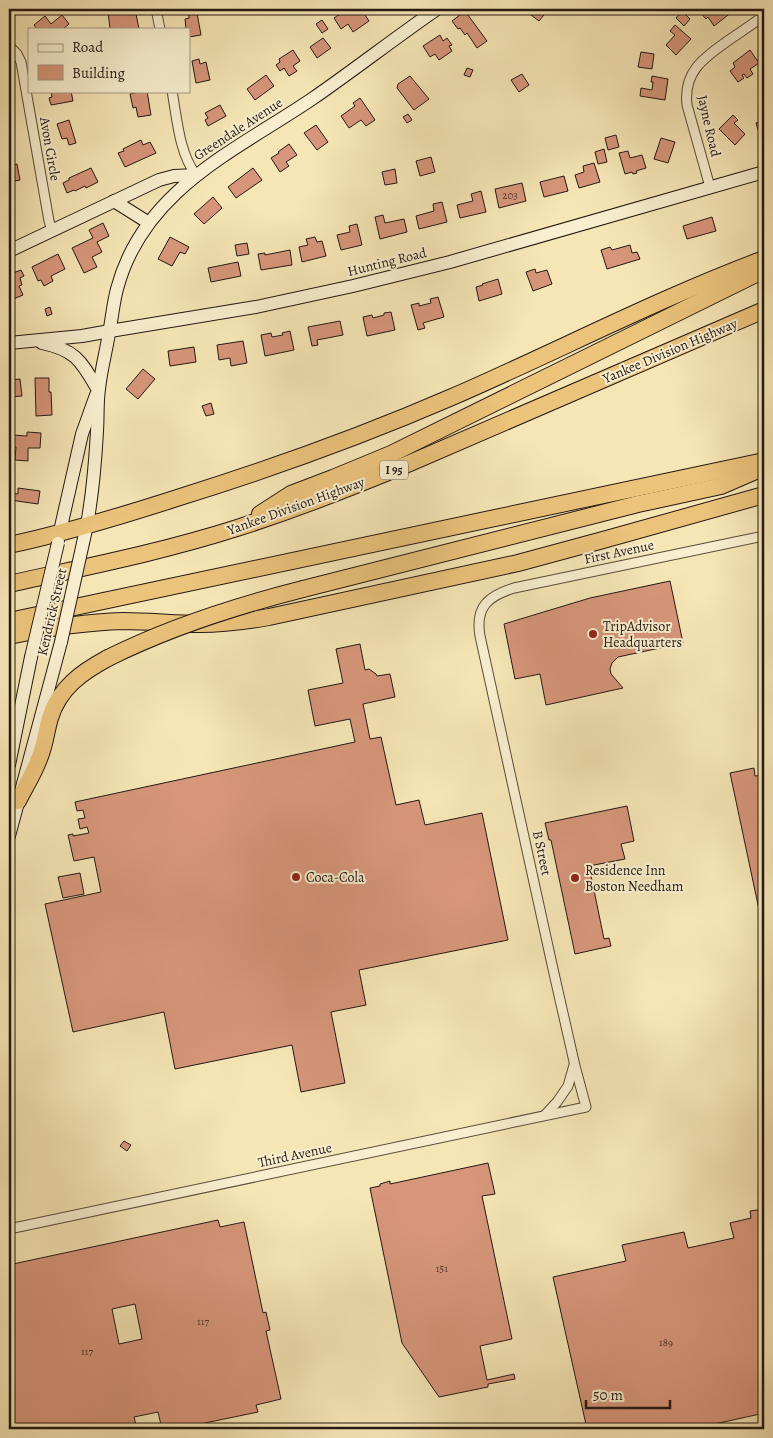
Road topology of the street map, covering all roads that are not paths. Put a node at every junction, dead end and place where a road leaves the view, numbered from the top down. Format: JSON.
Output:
{"nodes":[{"id":1,"x":156,"y":9,"type":"edge"},
{"id":2,"x":437,"y":9,"type":"edge"},
{"id":3,"x":764,"y":16,"type":"edge"},
{"id":4,"x":160,"y":28,"type":"edge"},
{"id":5,"x":9,"y":46,"type":"edge"},
{"id":6,"x":172,"y":92,"type":"edge"},
{"id":7,"x":764,"y":172,"type":"edge"},
{"id":8,"x":196,"y":175,"type":"junction"},
{"id":9,"x":710,"y":187,"type":"junction"},
{"id":10,"x":114,"y":201,"type":"junction"},
{"id":11,"x":149,"y":223,"type":"junction"},
{"id":12,"x":52,"y":230,"type":"junction"},
{"id":13,"x":9,"y":251,"type":"edge"},
{"id":14,"x":764,"y":259,"type":"edge"},
{"id":15,"x":764,"y":270,"type":"edge"},
{"id":16,"x":764,"y":310,"type":"edge"},
{"id":17,"x":110,"y":331,"type":"junction"},
{"id":18,"x":31,"y":341,"type":"junction"},
{"id":19,"x":9,"y":343,"type":"edge"},
{"id":20,"x":98,"y":390,"type":"junction"},
{"id":21,"x":764,"y":461,"type":"edge"},
{"id":22,"x":764,"y":467,"type":"edge"},
{"id":23,"x":764,"y":495,"type":"edge"},
{"id":24,"x":87,"y":526,"type":"junction"},
{"id":25,"x":240,"y":527,"type":"junction"},
{"id":26,"x":764,"y":536,"type":"edge"},
{"id":27,"x":59,"y":539,"type":"junction"},
{"id":28,"x":9,"y":545,"type":"edge"},
{"id":29,"x":9,"y":584,"type":"edge"},
{"id":30,"x":484,"y":606,"type":"joint"},
{"id":31,"x":9,"y":621,"type":"edge"},
{"id":32,"x":9,"y":636,"type":"edge"},
{"id":33,"x":9,"y":765,"type":"edge"},
{"id":34,"x":18,"y":801,"type":"junction"},
{"id":35,"x":9,"y":836,"type":"edge"},
{"id":36,"x":574,"y":1062,"type":"junction"},
{"id":37,"x":586,"y":1107,"type":"joint"},
{"id":38,"x":544,"y":1116,"type":"junction"},
{"id":39,"x":9,"y":1229,"type":"edge"}],
"edges":[{"from":1,"to":4,"type":"street"},
{"from":2,"to":8,"type":"main road","name":"Greendale Avenue"},
{"from":3,"to":9,"type":"street","name":"Jayne Road"},
{"from":5,"to":12,"type":"street","name":"Avon Circle"},
{"from":6,"to":8,"type":"street"},
{"from":7,"to":9,"type":"main road","name":"Hunting Road"},
{"from":8,"to":10,"type":"main road","name":"Greendale Avenue"},
{"from":8,"to":11,"type":"main road","name":"Kendrick Street"},
{"from":9,"to":17,"type":"main road","name":"Hunting Road"},
{"from":10,"to":11,"type":"main road"},
{"from":10,"to":12,"type":"main road","name":"Greendale Avenue"},
{"from":11,"to":17,"type":"main road","name":"Kendrick Street"},
{"from":12,"to":13,"type":"main road","name":"Greendale Avenue"},
{"from":14,"to":24,"type":"highway"},
{"from":15,"to":25,"type":"highway"},
{"from":16,"to":25,"type":"highway","name":"Yankee Division Highway","number":"I 95"},
{"from":17,"to":18,"type":"main road","name":"Hunting Road"},
{"from":17,"to":20,"type":"main road","name":"Kendrick Street"},
{"from":18,"to":19,"type":"main road","name":"Hunting Road"},
{"from":18,"to":20,"type":"main road"},
{"from":20,"to":24,"type":"main road","name":"Kendrick Street"},
{"from":20,"to":27,"type":"main road","name":"Kendrick Street"},
{"from":21,"to":31,"type":"highway"},
{"from":22,"to":34,"type":"highway","bridge":true},
{"from":23,"to":32,"type":"highway"},
{"from":24,"to":27,"type":"highway"},
{"from":24,"to":34,"type":"main road","name":"Kendrick Street","bridge":true},
{"from":25,"to":29,"type":"highway","name":"Yankee Division Highway","number":"I 95"},
{"from":26,"to":30,"type":"street","name":"First Avenue"},
{"from":27,"to":28,"type":"highway"},
{"from":27,"to":33,"type":"main road","name":"Kendrick Street","bridge":true},
{"from":30,"to":36,"type":"street","name":"B Street"},
{"from":34,"to":35,"type":"main road","name":"Kendrick Street"},
{"from":36,"to":37,"type":"street","name":"B Street"},
{"from":36,"to":38,"type":"street"},
{"from":37,"to":38,"type":"street","name":"Third Avenue"},
{"from":38,"to":39,"type":"street","name":"Third Avenue"}]}
